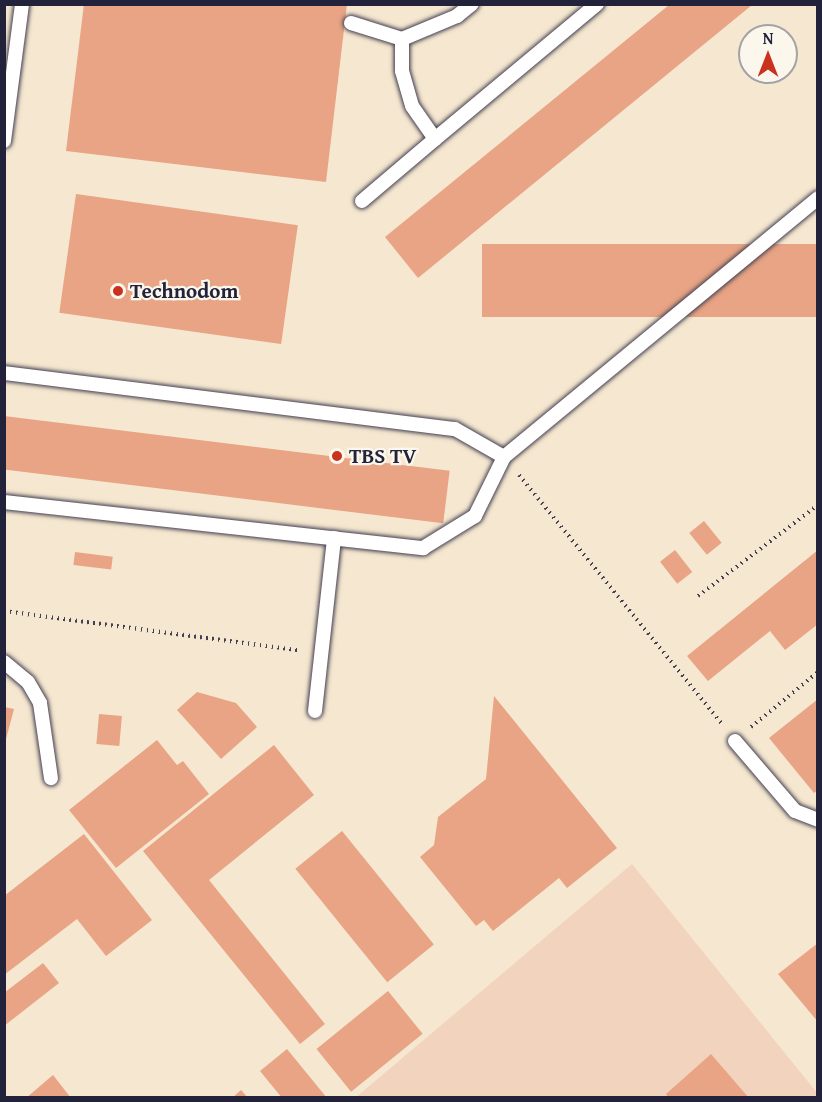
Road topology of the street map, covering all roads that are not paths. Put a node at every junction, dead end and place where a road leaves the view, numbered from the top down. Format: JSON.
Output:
{"nodes":[{"id":1,"x":22,"y":4,"type":"edge"},
{"id":2,"x":472,"y":4,"type":"edge"},
{"id":3,"x":597,"y":4,"type":"edge"},
{"id":4,"x":351,"y":23,"type":"dead end"},
{"id":5,"x":402,"y":39,"type":"junction"},
{"id":6,"x":435,"y":138,"type":"junction"},
{"id":7,"x":4,"y":141,"type":"edge"},
{"id":8,"x":818,"y":198,"type":"edge"},
{"id":9,"x":362,"y":201,"type":"dead end"},
{"id":10,"x":4,"y":373,"type":"edge"},
{"id":11,"x":504,"y":457,"type":"junction"},
{"id":12,"x":4,"y":502,"type":"edge"},
{"id":13,"x":334,"y":538,"type":"junction"},
{"id":14,"x":4,"y":662,"type":"edge"},
{"id":15,"x":315,"y":711,"type":"dead end"},
{"id":16,"x":735,"y":741,"type":"road end"},
{"id":17,"x":51,"y":778,"type":"dead end"},
{"id":18,"x":818,"y":820,"type":"edge"}],
"edges":[{"from":1,"to":7,"type":"lane"},
{"from":2,"to":5,"type":"lane"},
{"from":3,"to":6,"type":"lane"},
{"from":4,"to":5,"type":"lane"},
{"from":5,"to":6,"type":"lane"},
{"from":6,"to":9,"type":"lane"},
{"from":8,"to":11,"type":"lane"},
{"from":10,"to":11,"type":"lane"},
{"from":11,"to":13,"type":"lane"},
{"from":12,"to":13,"type":"lane"},
{"from":13,"to":15,"type":"lane"},
{"from":14,"to":17,"type":"lane"},
{"from":16,"to":18,"type":"lane"}]}
